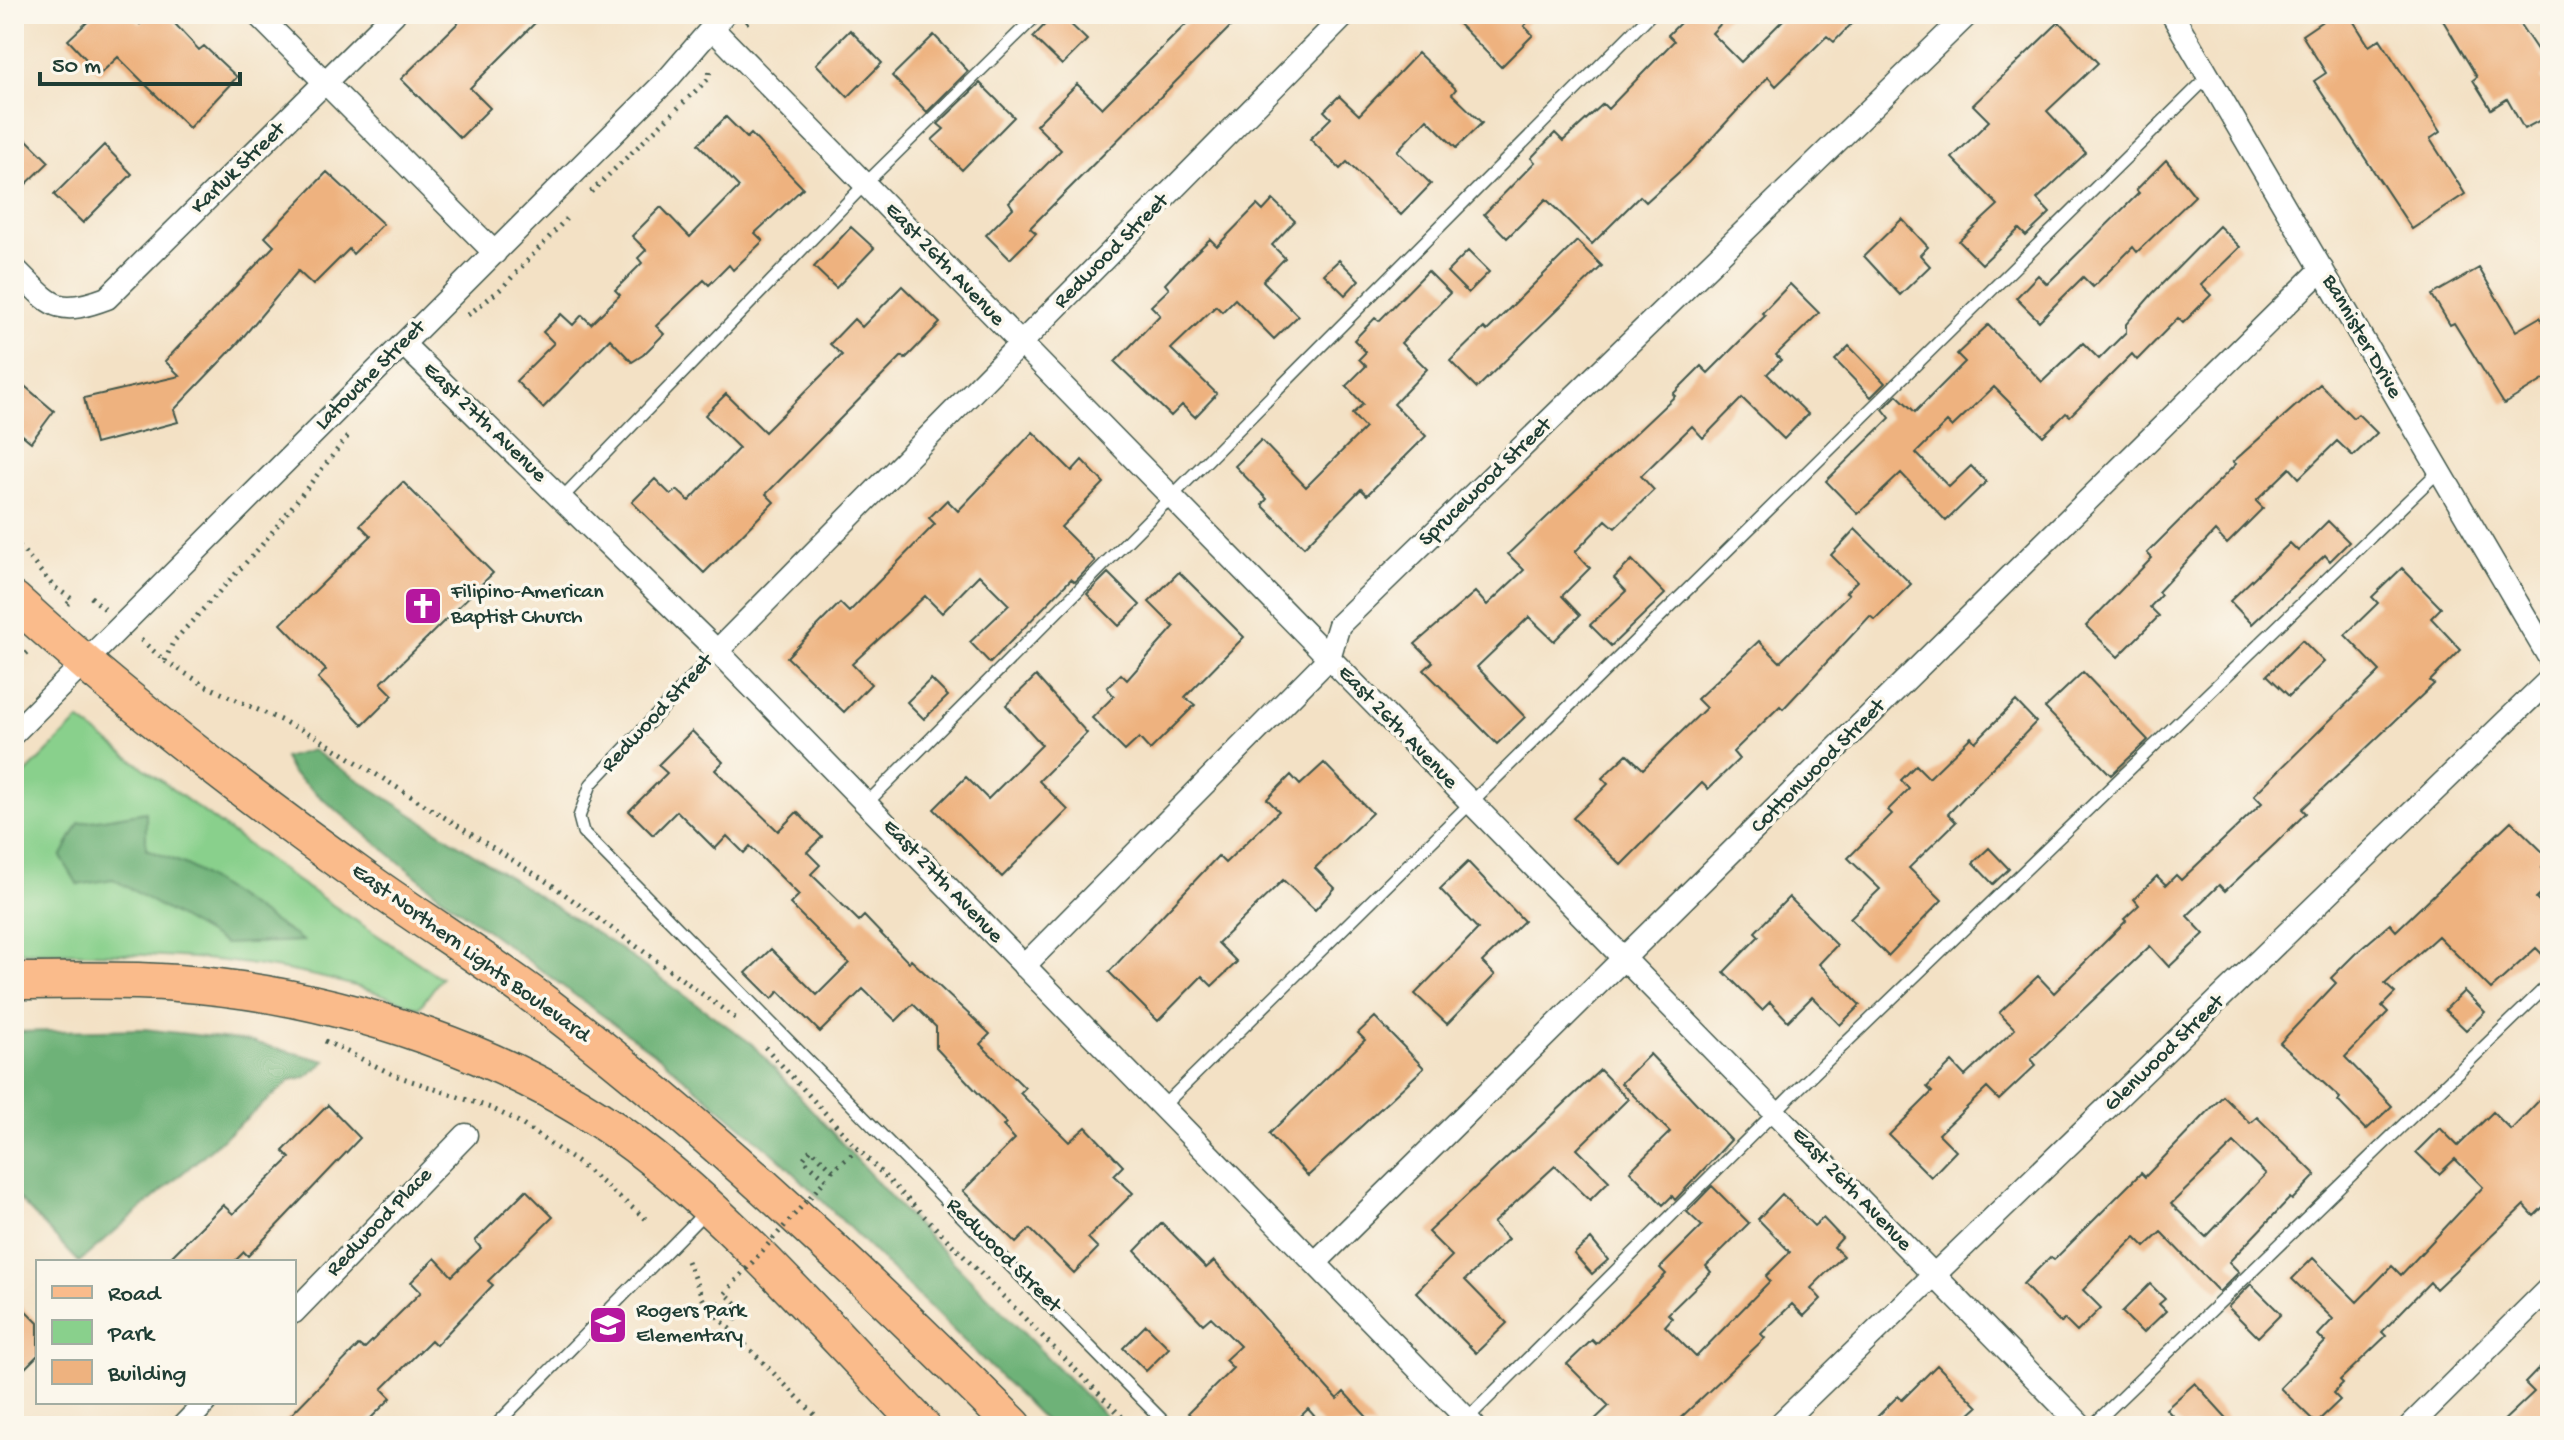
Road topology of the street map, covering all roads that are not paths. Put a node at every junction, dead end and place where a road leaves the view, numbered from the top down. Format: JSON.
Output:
{"nodes":[{"id":1,"x":257,"y":14,"type":"edge"},
{"id":2,"x":394,"y":14,"type":"edge"},
{"id":3,"x":1038,"y":14,"type":"edge"},
{"id":4,"x":1346,"y":14,"type":"edge"},
{"id":5,"x":1651,"y":14,"type":"edge"},
{"id":6,"x":1968,"y":14,"type":"edge"},
{"id":7,"x":2172,"y":14,"type":"edge"},
{"id":8,"x":719,"y":21,"type":"edge"},
{"id":9,"x":2209,"y":76,"type":"junction"},
{"id":10,"x":326,"y":84,"type":"junction"},
{"id":11,"x":865,"y":184,"type":"junction"},
{"id":12,"x":495,"y":253,"type":"junction"},
{"id":13,"x":14,"y":268,"type":"edge"},
{"id":14,"x":2322,"y":269,"type":"junction"},
{"id":15,"x":403,"y":344,"type":"junction"},
{"id":16,"x":1021,"y":344,"type":"junction"},
{"id":17,"x":2439,"y":471,"type":"junction"},
{"id":18,"x":1172,"y":497,"type":"junction"},
{"id":19,"x":561,"y":499,"type":"junction"},
{"id":20,"x":14,"y":600,"type":"edge"},
{"id":21,"x":717,"y":651,"type":"junction"},
{"id":22,"x":1329,"y":658,"type":"junction"},
{"id":23,"x":2550,"y":659,"type":"edge"},
{"id":24,"x":84,"y":664,"type":"junction"},
{"id":25,"x":2550,"y":679,"type":"edge"},
{"id":26,"x":14,"y":733,"type":"edge"},
{"id":27,"x":1470,"y":802,"type":"junction"},
{"id":28,"x":866,"y":804,"type":"junction"},
{"id":29,"x":1624,"y":959,"type":"junction"},
{"id":30,"x":1024,"y":966,"type":"junction"},
{"id":31,"x":14,"y":981,"type":"edge"},
{"id":32,"x":2550,"y":983,"type":"edge"},
{"id":33,"x":1162,"y":1107,"type":"junction"},
{"id":34,"x":1776,"y":1114,"type":"junction"},
{"id":35,"x":466,"y":1135,"type":"dead end"},
{"id":36,"x":709,"y":1208,"type":"junction"},
{"id":37,"x":1315,"y":1263,"type":"junction"},
{"id":38,"x":1936,"y":1277,"type":"junction"},
{"id":39,"x":2550,"y":1287,"type":"edge"},
{"id":40,"x":296,"y":1310,"type":"edge"},
{"id":41,"x":204,"y":1404,"type":"edge"},
{"id":42,"x":1470,"y":1422,"type":"edge"},
{"id":43,"x":183,"y":1426,"type":"edge"},
{"id":44,"x":495,"y":1426,"type":"edge"},
{"id":45,"x":922,"y":1426,"type":"edge"},
{"id":46,"x":1014,"y":1426,"type":"edge"},
{"id":47,"x":1168,"y":1426,"type":"edge"},
{"id":48,"x":1778,"y":1426,"type":"edge"},
{"id":49,"x":2082,"y":1426,"type":"edge"},
{"id":50,"x":2092,"y":1426,"type":"edge"},
{"id":51,"x":2410,"y":1426,"type":"edge"}],
"edges":[{"from":1,"to":10,"type":"street"},
{"from":2,"to":10,"type":"street","name":"Karluk Street"},
{"from":3,"to":11,"type":"lane"},
{"from":4,"to":16,"type":"street","name":"Redwood Street"},
{"from":5,"to":18,"type":"lane"},
{"from":6,"to":22,"type":"street","name":"Sprucewood Street"},
{"from":7,"to":9,"type":"street","name":"Bannister Drive"},
{"from":8,"to":11,"type":"street","name":"East 26th Avenue"},
{"from":8,"to":12,"type":"street","name":"Latouche Street"},
{"from":9,"to":14,"type":"street","name":"Bannister Drive"},
{"from":9,"to":27,"type":"lane"},
{"from":10,"to":12,"type":"street"},
{"from":10,"to":13,"type":"street","name":"Karluk Street"},
{"from":11,"to":16,"type":"street","name":"East 26th Avenue"},
{"from":11,"to":19,"type":"lane"},
{"from":12,"to":15,"type":"street","name":"Latouche Street"},
{"from":14,"to":17,"type":"street","name":"Bannister Drive"},
{"from":14,"to":29,"type":"street","name":"Cottonwood Street"},
{"from":15,"to":19,"type":"street","name":"East 27th Avenue"},
{"from":15,"to":24,"type":"street","name":"Latouche Street"},
{"from":16,"to":18,"type":"street","name":"East 26th Avenue"},
{"from":16,"to":21,"type":"street","name":"Redwood Street"},
{"from":17,"to":23,"type":"street","name":"Bannister Drive"},
{"from":17,"to":34,"type":"lane"},
{"from":18,"to":22,"type":"street","name":"East 26th Avenue"},
{"from":18,"to":28,"type":"lane"},
{"from":19,"to":21,"type":"street","name":"East 27th Avenue"},
{"from":20,"to":24,"type":"main road","name":"East Northern Lights Boulevard"},
{"from":21,"to":28,"type":"street","name":"East 27th Avenue"},
{"from":21,"to":47,"type":"lane","name":"Redwood Street"},
{"from":22,"to":27,"type":"street","name":"East 26th Avenue"},
{"from":22,"to":30,"type":"street","name":"Sprucewood Street"},
{"from":24,"to":26,"type":"street","name":"Latouche Street"},
{"from":24,"to":46,"type":"main road","name":"East Northern Lights Boulevard"},
{"from":25,"to":38,"type":"street","name":"Glenwood Street"},
{"from":27,"to":29,"type":"street","name":"East 26th Avenue"},
{"from":27,"to":33,"type":"lane"},
{"from":28,"to":30,"type":"street","name":"East 27th Avenue"},
{"from":29,"to":34,"type":"street","name":"East 26th Avenue"},
{"from":29,"to":37,"type":"street","name":"Cottonwood Street"},
{"from":30,"to":33,"type":"street","name":"East 27th Avenue"},
{"from":31,"to":36,"type":"main road"},
{"from":32,"to":50,"type":"lane"},
{"from":33,"to":37,"type":"street","name":"East 27th Avenue"},
{"from":34,"to":38,"type":"street","name":"East 26th Avenue"},
{"from":34,"to":42,"type":"lane"},
{"from":35,"to":40,"type":"street","name":"Redwood Place"},
{"from":36,"to":44,"type":"lane"},
{"from":36,"to":45,"type":"main road"},
{"from":37,"to":42,"type":"street","name":"East 27th Avenue"},
{"from":38,"to":48,"type":"street","name":"Glenwood Street"},
{"from":38,"to":49,"type":"street","name":"East 26th Avenue"},
{"from":39,"to":51,"type":"street"},
{"from":41,"to":43,"type":"street"}]}
